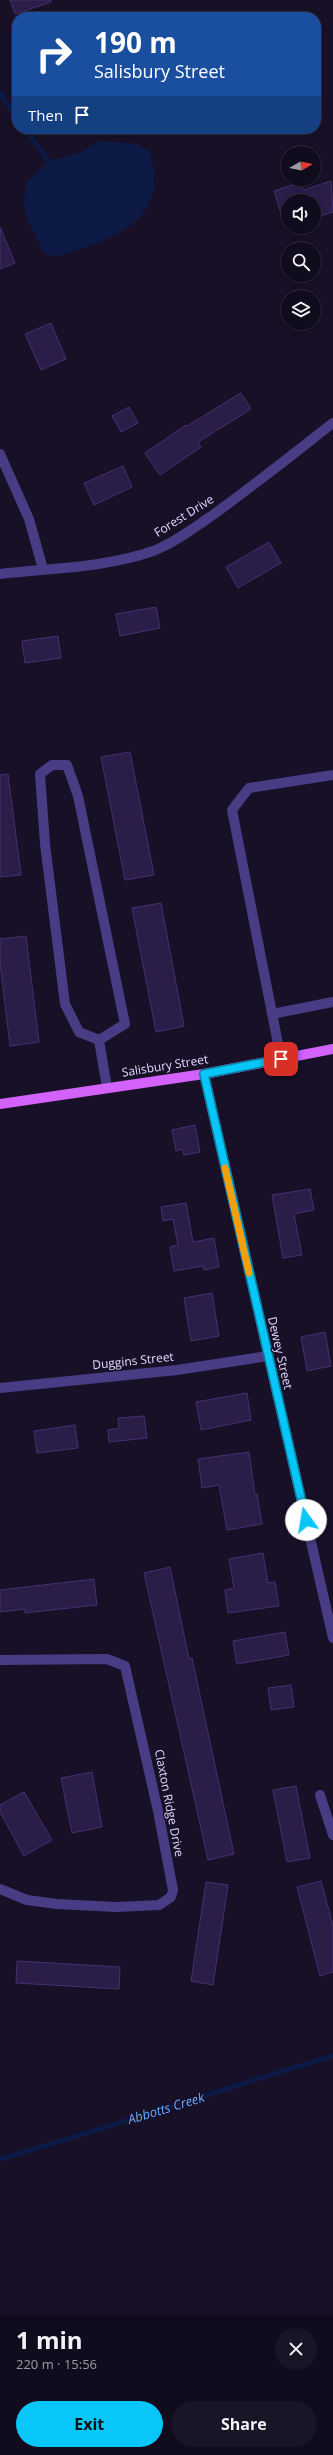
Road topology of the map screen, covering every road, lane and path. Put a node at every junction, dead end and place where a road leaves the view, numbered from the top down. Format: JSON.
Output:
{"nodes":[{"id":1,"x":333,"y":423,"type":"edge"},
{"id":2,"x":0,"y":454,"type":"edge"},
{"id":3,"x":43,"y":569,"type":"junction"},
{"id":4,"x":0,"y":574,"type":"edge"},
{"id":5,"x":333,"y":775,"type":"edge"},
{"id":6,"x":333,"y":1002,"type":"edge"},
{"id":7,"x":272,"y":1014,"type":"junction"},
{"id":8,"x":99,"y":1040,"type":"junction"},
{"id":9,"x":333,"y":1049,"type":"edge"},
{"id":10,"x":281,"y":1059,"type":"junction"},
{"id":11,"x":204,"y":1074,"type":"junction"},
{"id":12,"x":107,"y":1088,"type":"junction"},
{"id":13,"x":0,"y":1104,"type":"edge"},
{"id":14,"x":268,"y":1356,"type":"junction"},
{"id":15,"x":0,"y":1388,"type":"edge"},
{"id":16,"x":333,"y":1638,"type":"edge"},
{"id":17,"x":0,"y":1660,"type":"edge"},
{"id":18,"x":320,"y":1795,"type":"dead end"},
{"id":19,"x":333,"y":1835,"type":"edge"},
{"id":20,"x":0,"y":1889,"type":"edge"}],
"edges":[{"from":1,"to":3,"type":"street","name":"Forest Drive"},
{"from":2,"to":3,"type":"street"},
{"from":3,"to":4,"type":"street","name":"Forest Drive"},
{"from":5,"to":7,"type":"street"},
{"from":6,"to":7,"type":"street"},
{"from":7,"to":10,"type":"street"},
{"from":8,"to":8,"type":"street"},
{"from":8,"to":12,"type":"street"},
{"from":9,"to":10,"type":"main road","name":"Salisbury Street"},
{"from":10,"to":11,"type":"main road","name":"Salisbury Street"},
{"from":11,"to":12,"type":"main road","name":"Salisbury Street"},
{"from":11,"to":14,"type":"street","name":"Dewey Street"},
{"from":12,"to":13,"type":"main road","name":"Salisbury Street"},
{"from":14,"to":15,"type":"street","name":"Duggins Street"},
{"from":14,"to":16,"type":"street","name":"Dewey Street"},
{"from":17,"to":20,"type":"street","name":"Claxton Ridge Drive"},
{"from":18,"to":19,"type":"street"}]}
